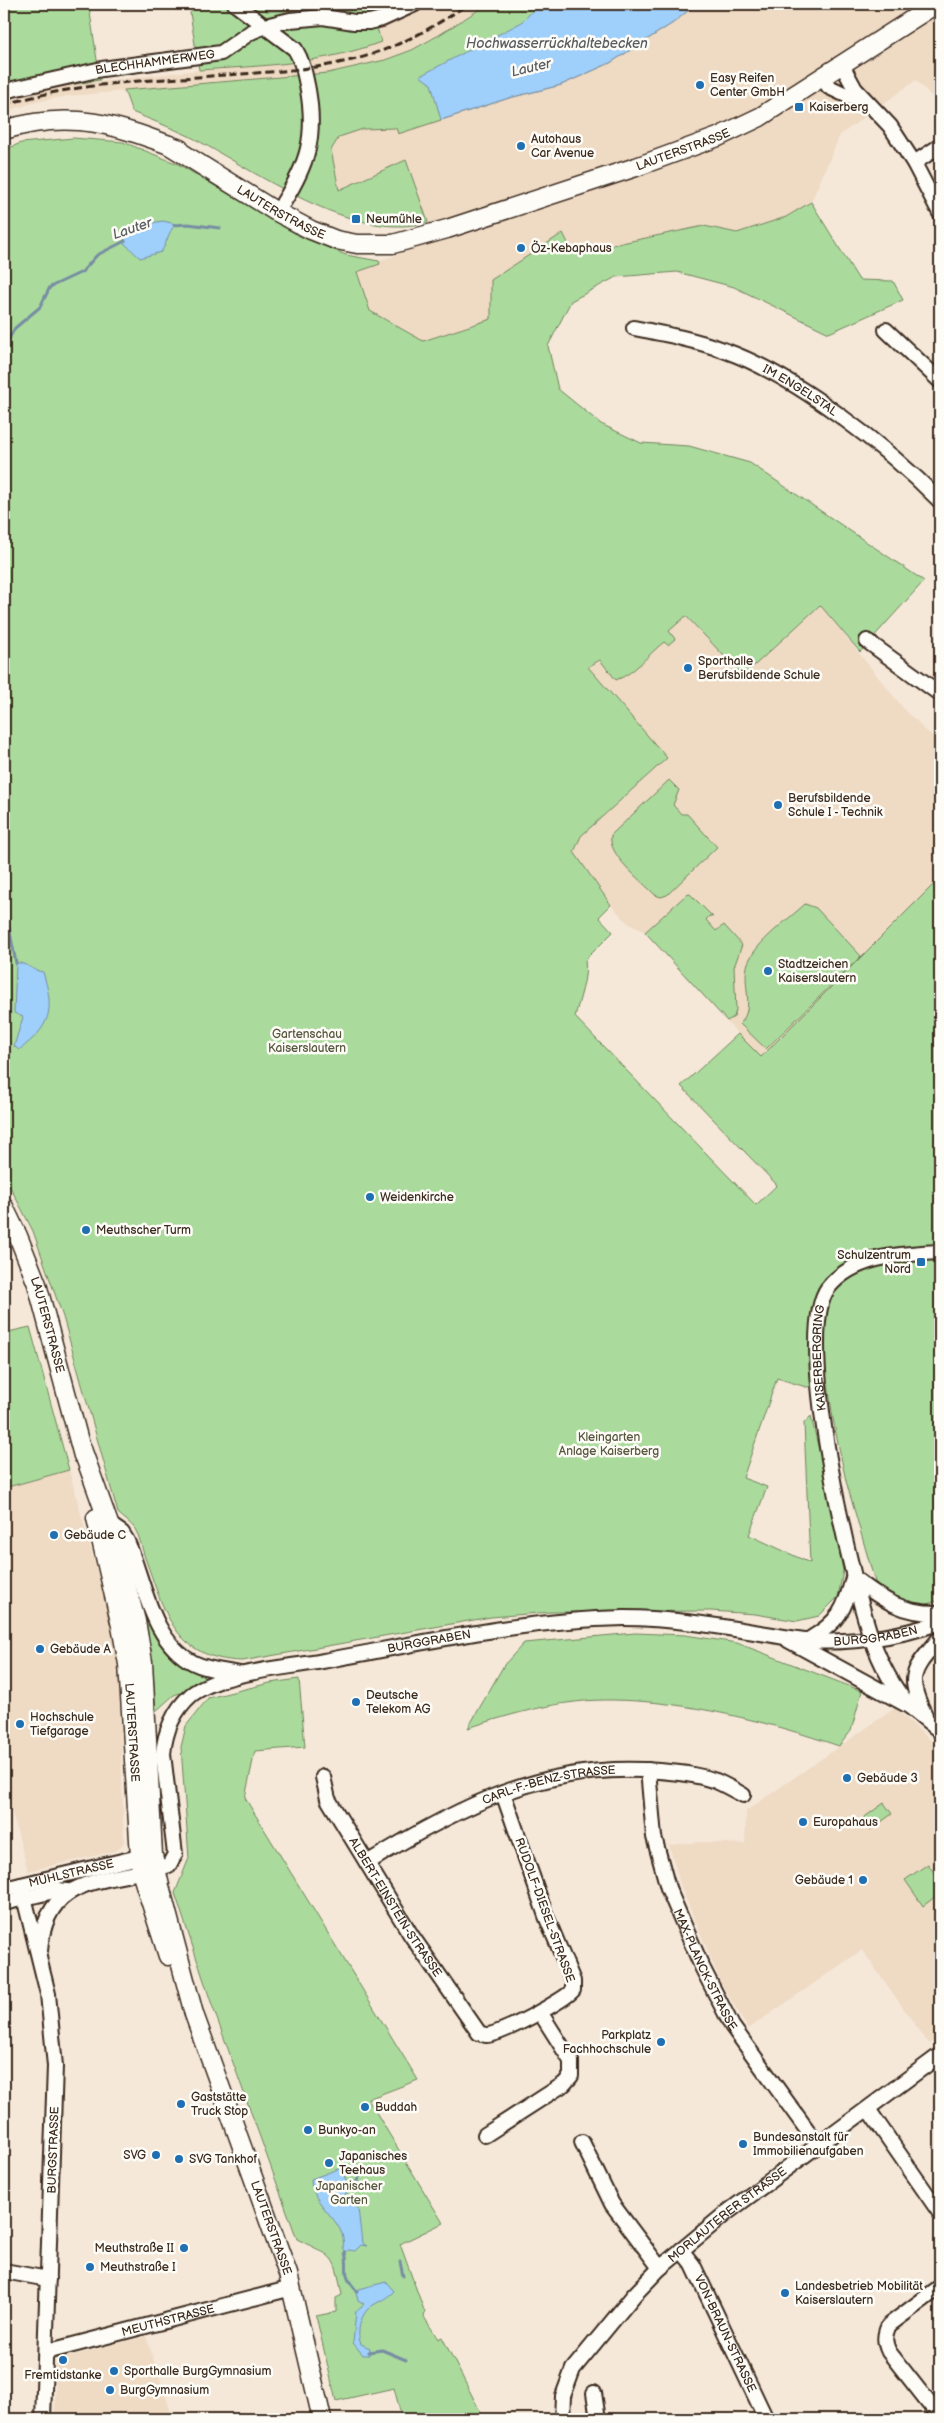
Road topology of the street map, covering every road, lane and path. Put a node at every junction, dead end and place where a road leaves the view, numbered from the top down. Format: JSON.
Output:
{"nodes":[{"id":1,"x":234,"y":4,"type":"edge"},
{"id":2,"x":415,"y":4,"type":"edge"},
{"id":3,"x":936,"y":4,"type":"edge"},
{"id":4,"x":265,"y":26,"type":"junction"},
{"id":5,"x":842,"y":65,"type":"junction"},
{"id":6,"x":822,"y":77,"type":"junction"},
{"id":7,"x":4,"y":91,"type":"edge"},
{"id":8,"x":870,"y":106,"type":"junction"},
{"id":9,"x":4,"y":130,"type":"edge"},
{"id":10,"x":169,"y":145,"type":"junction"},
{"id":11,"x":940,"y":146,"type":"edge"},
{"id":12,"x":914,"y":163,"type":"junction"},
{"id":13,"x":283,"y":204,"type":"junction"},
{"id":14,"x":940,"y":213,"type":"edge"},
{"id":15,"x":292,"y":221,"type":"junction"},
{"id":16,"x":405,"y":240,"type":"junction"},
{"id":17,"x":634,"y":328,"type":"dead end"},
{"id":18,"x":886,"y":330,"type":"dead end"},
{"id":19,"x":940,"y":381,"type":"edge"},
{"id":20,"x":940,"y":500,"type":"edge"},
{"id":21,"x":866,"y":642,"type":"dead end"},
{"id":22,"x":940,"y":694,"type":"edge"},
{"id":23,"x":4,"y":1207,"type":"edge"},
{"id":24,"x":940,"y":1252,"type":"edge"},
{"id":25,"x":81,"y":1446,"type":"junction"},
{"id":26,"x":109,"y":1524,"type":"junction"},
{"id":27,"x":854,"y":1578,"type":"junction"},
{"id":28,"x":940,"y":1614,"type":"edge"},
{"id":29,"x":940,"y":1622,"type":"edge"},
{"id":30,"x":781,"y":1636,"type":"junction"},
{"id":31,"x":871,"y":1638,"type":"junction"},
{"id":32,"x":940,"y":1638,"type":"edge"},
{"id":33,"x":809,"y":1640,"type":"junction"},
{"id":34,"x":243,"y":1674,"type":"junction"},
{"id":35,"x":910,"y":1706,"type":"junction"},
{"id":36,"x":926,"y":1718,"type":"junction"},
{"id":37,"x":940,"y":1732,"type":"edge"},
{"id":38,"x":648,"y":1770,"type":"junction"},
{"id":39,"x":323,"y":1777,"type":"dead end"},
{"id":40,"x":503,"y":1792,"type":"junction"},
{"id":41,"x":743,"y":1795,"type":"dead end"},
{"id":42,"x":367,"y":1862,"type":"junction"},
{"id":43,"x":147,"y":1863,"type":"junction"},
{"id":44,"x":4,"y":1889,"type":"edge"},
{"id":45,"x":68,"y":1891,"type":"junction"},
{"id":46,"x":23,"y":1892,"type":"junction"},
{"id":47,"x":4,"y":1903,"type":"edge"},
{"id":48,"x":40,"y":1959,"type":"junction"},
{"id":49,"x":540,"y":2012,"type":"junction"},
{"id":50,"x":479,"y":2033,"type":"joint"},
{"id":51,"x":940,"y":2055,"type":"edge"},
{"id":52,"x":868,"y":2109,"type":"junction"},
{"id":53,"x":485,"y":2135,"type":"dead end"},
{"id":54,"x":582,"y":2142,"type":"dead end"},
{"id":55,"x":818,"y":2145,"type":"junction"},
{"id":56,"x":940,"y":2213,"type":"edge"},
{"id":57,"x":681,"y":2250,"type":"junction"},
{"id":58,"x":660,"y":2268,"type":"junction"},
{"id":59,"x":4,"y":2271,"type":"edge"},
{"id":60,"x":48,"y":2279,"type":"junction"},
{"id":61,"x":940,"y":2287,"type":"edge"},
{"id":62,"x":292,"y":2288,"type":"junction"},
{"id":63,"x":46,"y":2352,"type":"junction"},
{"id":64,"x":594,"y":2393,"type":"dead end"},
{"id":65,"x":940,"y":2417,"type":"edge"},
{"id":66,"x":43,"y":2419,"type":"edge"},
{"id":67,"x":322,"y":2419,"type":"edge"},
{"id":68,"x":562,"y":2419,"type":"edge"},
{"id":69,"x":598,"y":2419,"type":"edge"},
{"id":70,"x":766,"y":2419,"type":"edge"}],
"edges":[{"from":1,"to":4,"type":"street"},
{"from":2,"to":4,"type":"street","name":"BLECHHAMMERWEG"},
{"from":3,"to":5,"type":"main road","name":"LAUTERSTRASSE"},
{"from":4,"to":7,"type":"street","name":"BLECHHAMMERWEG"},
{"from":4,"to":13,"type":"street"},
{"from":5,"to":6,"type":"main road","name":"LAUTERSTRASSE"},
{"from":5,"to":8,"type":"street"},
{"from":6,"to":8,"type":"street"},
{"from":6,"to":16,"type":"main road","name":"LAUTERSTRASSE"},
{"from":8,"to":12,"type":"street"},
{"from":9,"to":10,"type":"main road","name":"LAUTERSTRASSE"},
{"from":10,"to":13,"type":"main road","name":"LAUTERSTRASSE"},
{"from":10,"to":15,"type":"main road","name":"LAUTERSTRASSE"},
{"from":11,"to":12,"type":"street"},
{"from":12,"to":14,"type":"street"},
{"from":13,"to":15,"type":"main road"},
{"from":13,"to":16,"type":"main road","name":"LAUTERSTRASSE"},
{"from":15,"to":16,"type":"main road","name":"LAUTERSTRASSE"},
{"from":17,"to":20,"type":"street","name":"IM ENGELSTAL"},
{"from":18,"to":19,"type":"street"},
{"from":21,"to":22,"type":"street"},
{"from":23,"to":25,"type":"main road","name":"LAUTERSTRASSE"},
{"from":24,"to":27,"type":"street","name":"KAISERBERGRING"},
{"from":25,"to":26,"type":"main road","name":"LAUTERSTRASSE"},
{"from":25,"to":43,"type":"main road","name":"LAUTERSTRASSE"},
{"from":26,"to":34,"type":"street"},
{"from":26,"to":43,"type":"main road","name":"LAUTERSTRASSE"},
{"from":27,"to":28,"type":"street"},
{"from":27,"to":31,"type":"street","name":"KAISERBERGRING"},
{"from":27,"to":33,"type":"street","name":"BURGGRABEN"},
{"from":29,"to":31,"type":"street","name":"BURGGRABEN"},
{"from":30,"to":33,"type":"street","name":"BURGGRABEN"},
{"from":30,"to":34,"type":"street","name":"BURGGRABEN"},
{"from":30,"to":35,"type":"street"},
{"from":31,"to":33,"type":"street","name":"BURGGRABEN"},
{"from":31,"to":35,"type":"street","name":"KAISERBERGRING"},
{"from":32,"to":36,"type":"street","name":"BURGGRABEN"},
{"from":34,"to":43,"type":"street","name":"BURGGRABEN"},
{"from":35,"to":36,"type":"street"},
{"from":36,"to":37,"type":"street"},
{"from":38,"to":40,"type":"street","name":"CARL-F.-BENZ-STRASSE"},
{"from":38,"to":41,"type":"street","name":"CARL-F.-BENZ-STRASSE"},
{"from":38,"to":55,"type":"street","name":"MAX-PLANCK-STRASSE"},
{"from":39,"to":42,"type":"street","name":"ALBERT-EINSTEIN-STRASSE"},
{"from":40,"to":42,"type":"street","name":"CARL-F.-BENZ-STRASSE"},
{"from":40,"to":49,"type":"street","name":"RUDOLF-DIESEL-STRASSE"},
{"from":42,"to":50,"type":"street","name":"ALBERT-EINSTEIN-STRASSE"},
{"from":43,"to":45,"type":"street","name":"MÜHLSTRASSE"},
{"from":43,"to":46,"type":"street","name":"MÜHLSTRASSE"},
{"from":43,"to":62,"type":"main road","name":"LAUTERSTRASSE"},
{"from":44,"to":46,"type":"street","name":"MÜHLSTRASSE"},
{"from":45,"to":46,"type":"street","name":"MÜHLSTRASSE"},
{"from":45,"to":48,"type":"street","name":"MÜHLSTRASSE"},
{"from":46,"to":47,"type":"street","name":"MÜHLSTRASSE"},
{"from":46,"to":48,"type":"street","name":"BURGSTRASSE"},
{"from":48,"to":60,"type":"street","name":"BURGSTRASSE"},
{"from":49,"to":50,"type":"street","name":"RUDOLF-DIESEL-STRASSE"},
{"from":49,"to":53,"type":"street"},
{"from":51,"to":52,"type":"street","name":"MORLAUTERER STRASSE"},
{"from":52,"to":55,"type":"street","name":"MORLAUTERER STRASSE"},
{"from":52,"to":56,"type":"street"},
{"from":54,"to":58,"type":"street","name":"MORLAUTERER STRASSE"},
{"from":55,"to":57,"type":"street","name":"MORLAUTERER STRASSE"},
{"from":57,"to":58,"type":"street","name":"MORLAUTERER STRASSE"},
{"from":57,"to":70,"type":"street","name":"VON-BRAUN-STRASSE"},
{"from":58,"to":68,"type":"street","name":"MORLAUTERER STRASSE"},
{"from":59,"to":60,"type":"street"},
{"from":60,"to":63,"type":"street","name":"BURGSTRASSE"},
{"from":61,"to":65,"type":"street"},
{"from":62,"to":63,"type":"street","name":"MEUTHSTRASSE"},
{"from":62,"to":67,"type":"main road","name":"LAUTERSTRASSE"},
{"from":63,"to":66,"type":"street","name":"BURGSTRASSE"},
{"from":64,"to":69,"type":"street"}]}
